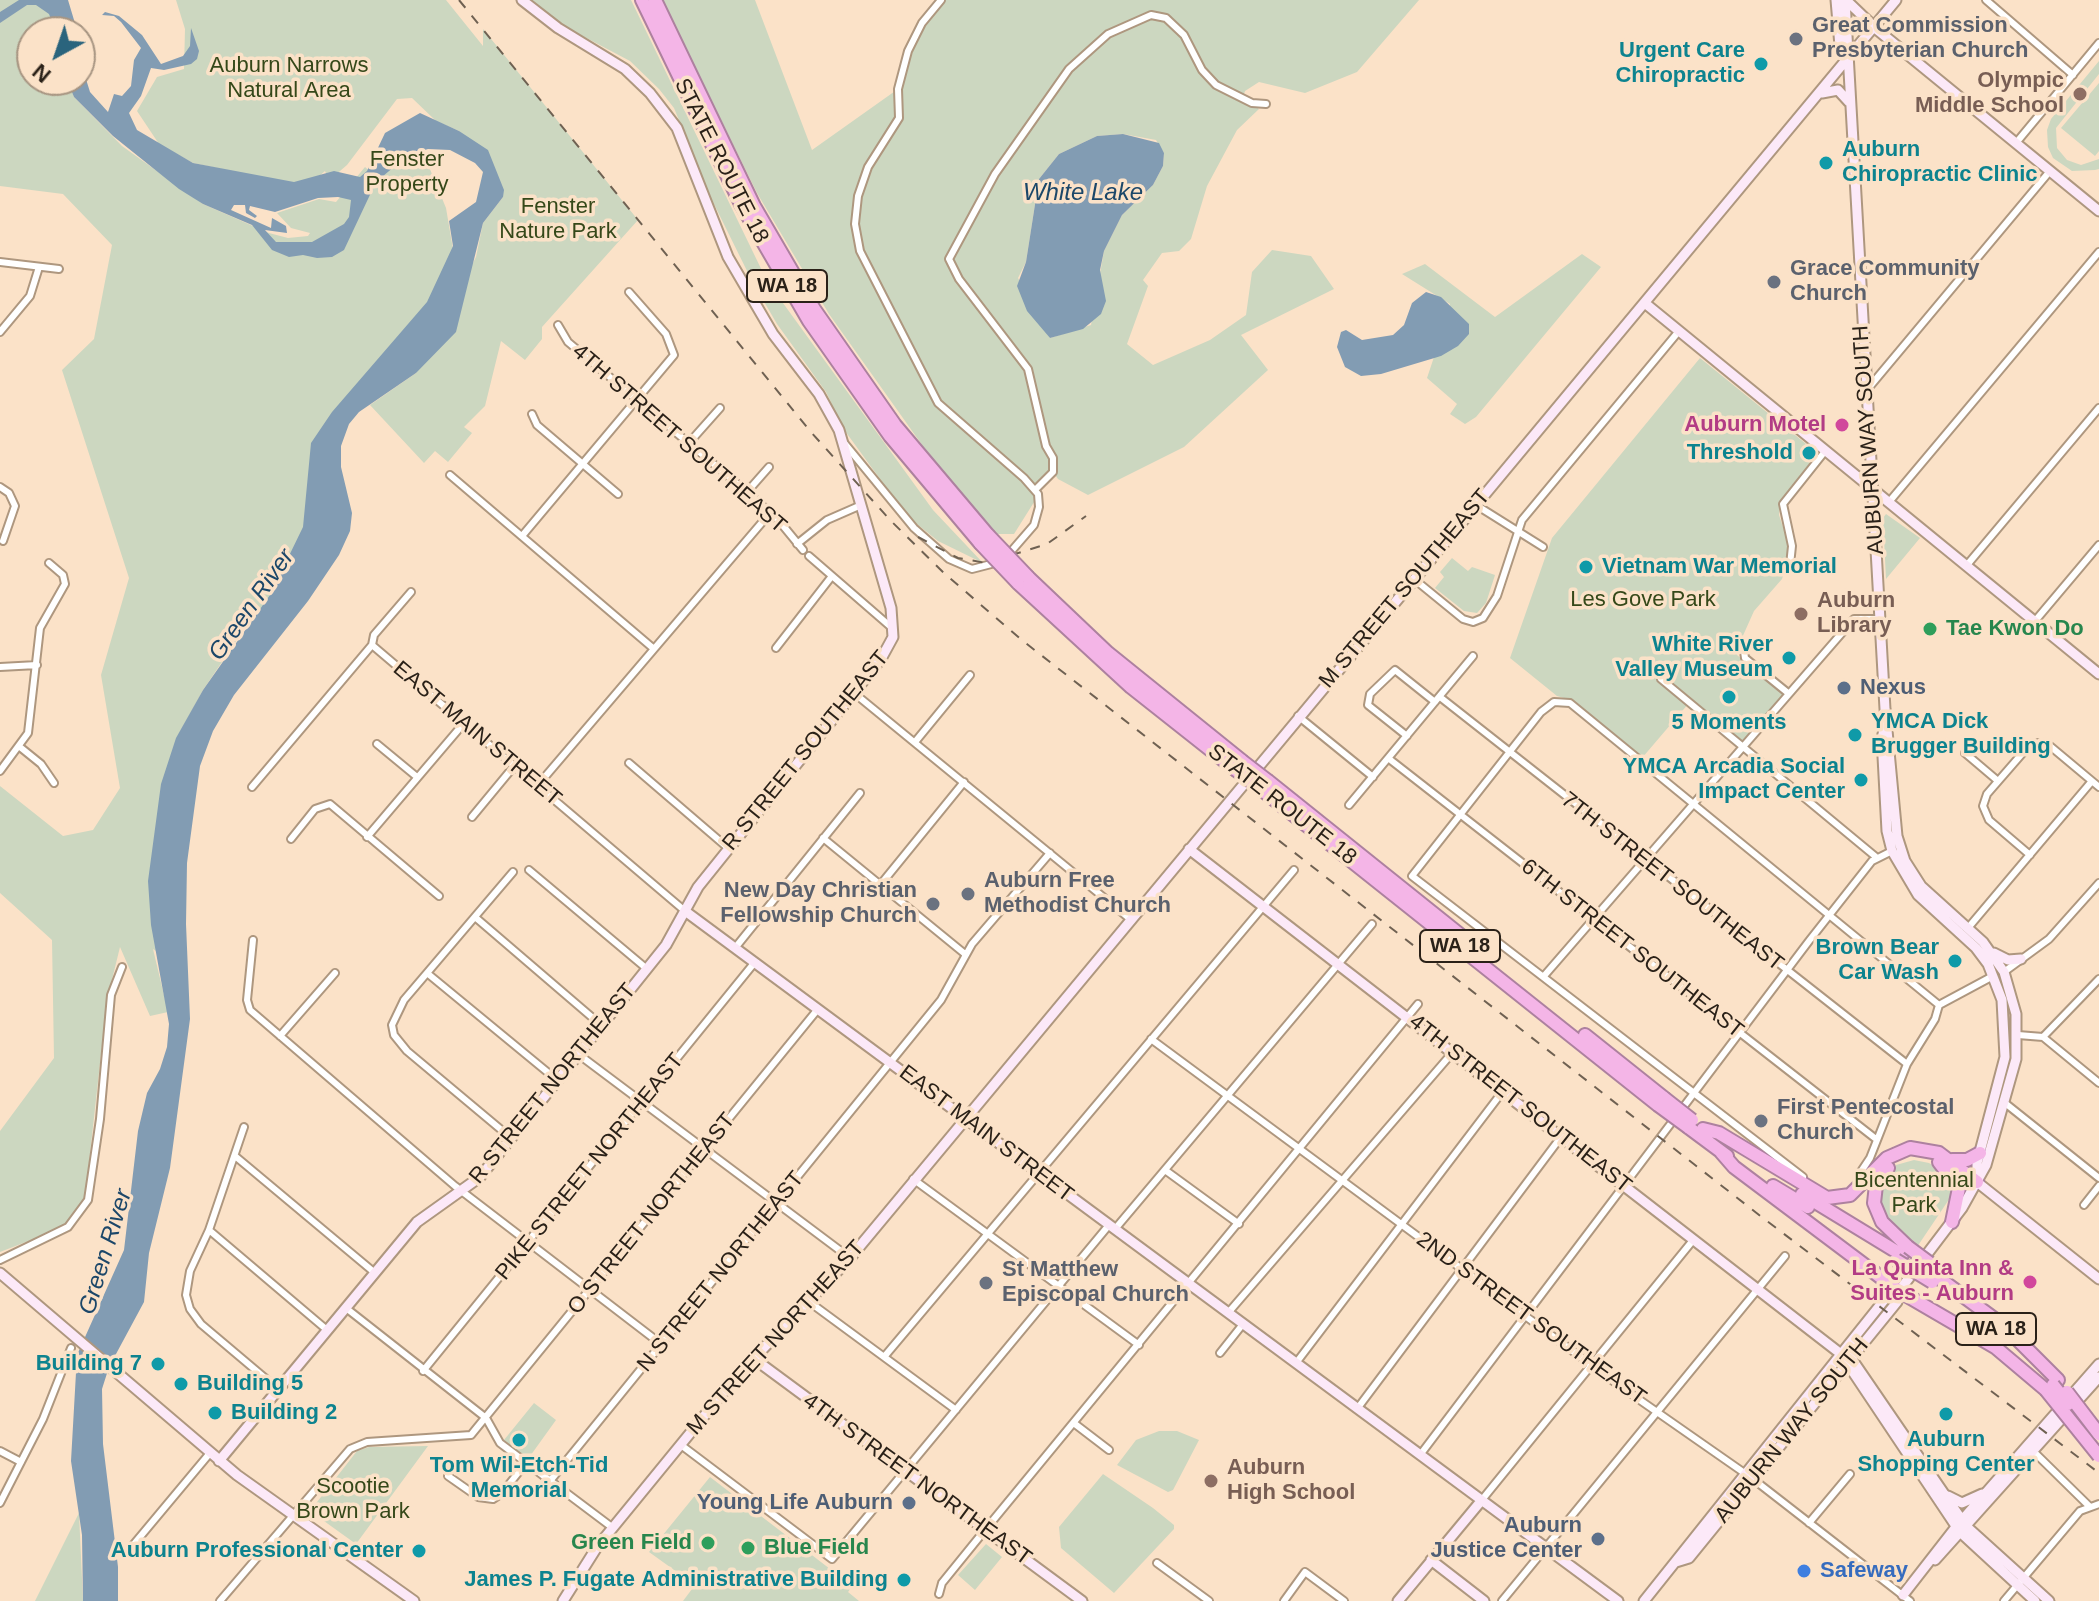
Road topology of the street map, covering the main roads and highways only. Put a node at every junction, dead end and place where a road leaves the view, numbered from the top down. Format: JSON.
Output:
{"nodes":[{"id":1,"x":522,"y":0,"type":"edge"},
{"id":2,"x":642,"y":0,"type":"edge"},
{"id":3,"x":655,"y":0,"type":"edge"},
{"id":4,"x":1836,"y":0,"type":"edge"},
{"id":5,"x":1845,"y":0,"type":"edge"},
{"id":6,"x":1890,"y":0,"type":"edge"},
{"id":7,"x":1896,"y":0,"type":"edge"},
{"id":8,"x":1873,"y":26,"type":"junction"},
{"id":9,"x":1846,"y":62,"type":"junction"},
{"id":10,"x":1819,"y":94,"type":"junction"},
{"id":11,"x":1849,"y":102,"type":"junction"},
{"id":12,"x":2099,"y":211,"type":"edge"},
{"id":13,"x":1646,"y":304,"type":"junction"},
{"id":14,"x":1870,"y":455,"type":"junction"},
{"id":15,"x":1844,"y":466,"type":"junction"},
{"id":16,"x":1873,"y":489,"type":"junction"},
{"id":17,"x":1898,"y":510,"type":"junction"},
{"id":18,"x":1874,"y":520,"type":"junction"},
{"id":19,"x":984,"y":539,"type":"junction"},
{"id":20,"x":2099,"y":674,"type":"edge"},
{"id":21,"x":1189,"y":849,"type":"junction"},
{"id":22,"x":1896,"y":850,"type":"junction"},
{"id":23,"x":694,"y":894,"type":"junction"},
{"id":24,"x":685,"y":911,"type":"junction"},
{"id":25,"x":698,"y":920,"type":"junction"},
{"id":26,"x":676,"y":931,"type":"junction"},
{"id":27,"x":1977,"y":936,"type":"junction"},
{"id":28,"x":1991,"y":951,"type":"junction"},
{"id":29,"x":2021,"y":959,"type":"road end"},
{"id":30,"x":1998,"y":974,"type":"junction"},
{"id":31,"x":965,"y":1118,"type":"junction"},
{"id":32,"x":1690,"y":1124,"type":"junction"},
{"id":33,"x":1703,"y":1129,"type":"junction"},
{"id":34,"x":1721,"y":1152,"type":"junction"},
{"id":35,"x":1980,"y":1153,"type":"junction"},
{"id":36,"x":1946,"y":1161,"type":"junction"},
{"id":37,"x":1977,"y":1182,"type":"junction"},
{"id":38,"x":1952,"y":1222,"type":"junction"},
{"id":39,"x":1902,"y":1254,"type":"junction"},
{"id":40,"x":0,"y":1273,"type":"edge"},
{"id":41,"x":1936,"y":1276,"type":"junction"},
{"id":42,"x":2099,"y":1279,"type":"edge"},
{"id":43,"x":1899,"y":1291,"type":"junction"},
{"id":44,"x":753,"y":1358,"type":"junction"},
{"id":45,"x":1846,"y":1358,"type":"junction"},
{"id":46,"x":2099,"y":1364,"type":"edge"},
{"id":47,"x":2099,"y":1377,"type":"edge"},
{"id":48,"x":2052,"y":1385,"type":"junction"},
{"id":49,"x":190,"y":1433,"type":"junction"},
{"id":50,"x":2099,"y":1434,"type":"edge"},
{"id":51,"x":2099,"y":1446,"type":"edge"},
{"id":52,"x":2099,"y":1456,"type":"edge"},
{"id":53,"x":221,"y":1459,"type":"junction"},
{"id":54,"x":1941,"y":1489,"type":"junction"},
{"id":55,"x":1988,"y":1491,"type":"junction"},
{"id":56,"x":1481,"y":1501,"type":"junction"},
{"id":57,"x":1961,"y":1526,"type":"junction"},
{"id":58,"x":1431,"y":1560,"type":"junction"},
{"id":59,"x":2020,"y":1582,"type":"junction"},
{"id":60,"x":1904,"y":1599,"type":"edge"},
{"id":61,"x":414,"y":1601,"type":"edge"},
{"id":62,"x":563,"y":1601,"type":"edge"},
{"id":63,"x":1082,"y":1601,"type":"edge"},
{"id":64,"x":1398,"y":1601,"type":"edge"},
{"id":65,"x":1484,"y":1601,"type":"edge"},
{"id":66,"x":1618,"y":1601,"type":"edge"},
{"id":67,"x":1644,"y":1601,"type":"edge"},
{"id":68,"x":2035,"y":1601,"type":"edge"},
{"id":69,"x":2049,"y":1601,"type":"edge"}],
"edges":[{"from":1,"to":23,"type":"main road","name":"R STREET SOUTHEAST"},
{"from":2,"to":19,"type":"highway","name":"STATE ROUTE 18","number":"WA 18"},
{"from":3,"to":19,"type":"highway","name":"STATE ROUTE 18","number":"WA 18"},
{"from":4,"to":9,"type":"main road","name":"AUBURN WAY SOUTH"},
{"from":5,"to":8,"type":"main road"},
{"from":5,"to":9,"type":"main road","name":"AUBURN WAY SOUTH"},
{"from":6,"to":8,"type":"main road","name":"M STREET SOUTHEAST"},
{"from":7,"to":8,"type":"main road","name":"M STREET SOUTHEAST"},
{"from":8,"to":9,"type":"main road","name":"M STREET SOUTHEAST"},
{"from":8,"to":12,"type":"main road"},
{"from":9,"to":10,"type":"main road","name":"M STREET SOUTHEAST"},
{"from":9,"to":11,"type":"main road","name":"AUBURN WAY SOUTH"},
{"from":10,"to":11,"type":"main road"},
{"from":10,"to":13,"type":"main road","name":"M STREET SOUTHEAST"},
{"from":11,"to":14,"type":"main road","name":"AUBURN WAY SOUTH"},
{"from":13,"to":15,"type":"main road"},
{"from":13,"to":21,"type":"main road","name":"M STREET SOUTHEAST"},
{"from":14,"to":15,"type":"main road"},
{"from":14,"to":16,"type":"main road","name":"AUBURN WAY SOUTH"},
{"from":15,"to":16,"type":"main road"},
{"from":16,"to":17,"type":"main road"},
{"from":16,"to":18,"type":"main road","name":"AUBURN WAY SOUTH"},
{"from":17,"to":18,"type":"main road"},
{"from":17,"to":20,"type":"main road"},
{"from":18,"to":22,"type":"main road","name":"AUBURN WAY SOUTH"},
{"from":19,"to":32,"type":"highway","name":"STATE ROUTE 18","number":"WA 18","bridge":true},
{"from":21,"to":31,"type":"main road","name":"M STREET SOUTHEAST"},
{"from":21,"to":45,"type":"main road","name":"4TH STREET SOUTHEAST"},
{"from":22,"to":27,"type":"main road","name":"AUBURN WAY SOUTH"},
{"from":22,"to":30,"type":"main road","name":"AUBURN WAY SOUTH"},
{"from":23,"to":24,"type":"main road","name":"R STREET SOUTHEAST"},
{"from":23,"to":25,"type":"main road"},
{"from":24,"to":25,"type":"main road","name":"EAST MAIN STREET"},
{"from":24,"to":26,"type":"main road","name":"R STREET NORTHEAST"},
{"from":25,"to":26,"type":"main road"},
{"from":25,"to":31,"type":"main road","name":"EAST MAIN STREET"},
{"from":26,"to":53,"type":"main road","name":"R STREET NORTHEAST"},
{"from":27,"to":28,"type":"main road","name":"AUBURN WAY SOUTH"},
{"from":27,"to":30,"type":"main road"},
{"from":28,"to":29,"type":"main road"},
{"from":28,"to":30,"type":"main road","name":"AUBURN WAY SOUTH"},
{"from":30,"to":35,"type":"main road","name":"AUBURN WAY SOUTH"},
{"from":30,"to":37,"type":"main road","name":"AUBURN WAY SOUTH"},
{"from":31,"to":44,"type":"main road","name":"M STREET NORTHEAST"},
{"from":31,"to":56,"type":"main road","name":"EAST MAIN STREET"},
{"from":32,"to":33,"type":"highway","name":"STATE ROUTE 18","number":"WA 18"},
{"from":32,"to":34,"type":"highway","name":"STATE ROUTE 18","number":"WA 18"},
{"from":33,"to":36,"type":"highway"},
{"from":33,"to":39,"type":"highway","name":"STATE ROUTE 18","number":"WA 18"},
{"from":34,"to":39,"type":"highway","name":"STATE ROUTE 18","number":"WA 18"},
{"from":34,"to":43,"type":"highway"},
{"from":35,"to":36,"type":"highway"},
{"from":35,"to":37,"type":"main road","name":"AUBURN WAY SOUTH"},
{"from":36,"to":37,"type":"highway"},
{"from":36,"to":38,"type":"highway"},
{"from":36,"to":39,"type":"highway"},
{"from":37,"to":38,"type":"main road","name":"AUBURN WAY SOUTH"},
{"from":37,"to":42,"type":"main road"},
{"from":38,"to":43,"type":"main road","name":"AUBURN WAY SOUTH"},
{"from":39,"to":41,"type":"highway","name":"STATE ROUTE 18","number":"WA 18","bridge":true},
{"from":40,"to":49,"type":"main road"},
{"from":41,"to":48,"type":"highway","name":"STATE ROUTE 18","number":"WA 18"},
{"from":41,"to":48,"type":"highway","name":"STATE ROUTE 18","number":"WA 18"},
{"from":43,"to":45,"type":"main road","name":"AUBURN WAY SOUTH"},
{"from":43,"to":48,"type":"highway"},
{"from":44,"to":62,"type":"main road","name":"M STREET NORTHEAST"},
{"from":44,"to":63,"type":"main road","name":"4TH STREET NORTHEAST"},
{"from":45,"to":54,"type":"main road"},
{"from":45,"to":57,"type":"main road"},
{"from":45,"to":67,"type":"main road","name":"AUBURN WAY SOUTH"},
{"from":46,"to":55,"type":"main road"},
{"from":47,"to":57,"type":"main road"},
{"from":48,"to":50,"type":"highway","name":"STATE ROUTE 18","number":"WA 18","bridge":true},
{"from":48,"to":51,"type":"highway","name":"STATE ROUTE 18","number":"WA 18","bridge":true},
{"from":48,"to":52,"type":"highway","bridge":true},
{"from":49,"to":53,"type":"main road"},
{"from":49,"to":53,"type":"main road"},
{"from":53,"to":61,"type":"main road"},
{"from":54,"to":55,"type":"main road"},
{"from":54,"to":57,"type":"main road"},
{"from":55,"to":57,"type":"main road"},
{"from":56,"to":58,"type":"main road"},
{"from":56,"to":66,"type":"main road","name":"EAST MAIN STREET"},
{"from":57,"to":59,"type":"main road"},
{"from":57,"to":60,"type":"main road"},
{"from":58,"to":64,"type":"main road"},
{"from":58,"to":65,"type":"main road"},
{"from":59,"to":68,"type":"main road"},
{"from":59,"to":69,"type":"main road"}]}
